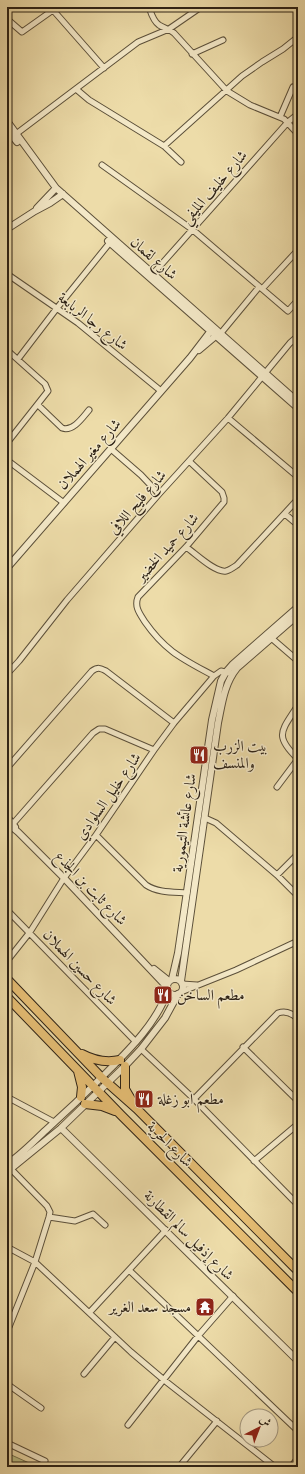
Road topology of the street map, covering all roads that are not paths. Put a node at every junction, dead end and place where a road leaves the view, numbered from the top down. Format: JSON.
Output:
{"nodes":[{"id":1,"x":149,"y":7,"type":"edge"},
{"id":2,"x":201,"y":7,"type":"edge"},
{"id":3,"x":55,"y":9,"type":"edge"},
{"id":4,"x":7,"y":19,"type":"edge"},
{"id":5,"x":169,"y":28,"type":"junction"},
{"id":6,"x":298,"y":37,"type":"edge"},
{"id":7,"x":223,"y":40,"type":"dead end"},
{"id":8,"x":192,"y":54,"type":"junction"},
{"id":9,"x":104,"y":68,"type":"junction"},
{"id":10,"x":293,"y":87,"type":"dead end"},
{"id":11,"x":76,"y":89,"type":"junction"},
{"id":12,"x":227,"y":91,"type":"junction"},
{"id":13,"x":298,"y":114,"type":"edge"},
{"id":14,"x":280,"y":117,"type":"junction"},
{"id":15,"x":7,"y":121,"type":"edge"},
{"id":16,"x":288,"y":122,"type":"junction"},
{"id":17,"x":7,"y":129,"type":"edge"},
{"id":18,"x":298,"y":134,"type":"edge"},
{"id":19,"x":12,"y":137,"type":"edge"},
{"id":20,"x":164,"y":146,"type":"junction"},
{"id":21,"x":181,"y":162,"type":"dead end"},
{"id":22,"x":102,"y":165,"type":"dead end"},
{"id":23,"x":55,"y":189,"type":"junction"},
{"id":24,"x":61,"y":195,"type":"junction"},
{"id":25,"x":34,"y":211,"type":"junction"},
{"id":26,"x":7,"y":229,"type":"edge"},
{"id":27,"x":193,"y":230,"type":"junction"},
{"id":28,"x":111,"y":241,"type":"junction"},
{"id":29,"x":298,"y":250,"type":"edge"},
{"id":30,"x":7,"y":274,"type":"edge"},
{"id":31,"x":152,"y":276,"type":"junction"},
{"id":32,"x":261,"y":288,"type":"junction"},
{"id":33,"x":298,"y":300,"type":"edge"},
{"id":34,"x":57,"y":308,"type":"junction"},
{"id":35,"x":212,"y":329,"type":"junction"},
{"id":36,"x":219,"y":334,"type":"junction"},
{"id":37,"x":298,"y":336,"type":"edge"},
{"id":38,"x":7,"y":350,"type":"edge"},
{"id":39,"x":190,"y":358,"type":"junction"},
{"id":40,"x":18,"y":359,"type":"junction"},
{"id":41,"x":264,"y":375,"type":"junction"},
{"id":42,"x":161,"y":391,"type":"junction"},
{"id":43,"x":298,"y":402,"type":"edge"},
{"id":44,"x":38,"y":405,"type":"junction"},
{"id":45,"x":298,"y":408,"type":"edge"},
{"id":46,"x":89,"y":410,"type":"dead end"},
{"id":47,"x":228,"y":418,"type":"junction"},
{"id":48,"x":7,"y":444,"type":"edge"},
{"id":49,"x":111,"y":449,"type":"junction"},
{"id":50,"x":7,"y":460,"type":"edge"},
{"id":51,"x":189,"y":461,"type":"junction"},
{"id":52,"x":298,"y":477,"type":"edge"},
{"id":53,"x":159,"y":494,"type":"junction"},
{"id":54,"x":298,"y":499,"type":"edge"},
{"id":55,"x":64,"y":503,"type":"junction"},
{"id":56,"x":285,"y":514,"type":"junction"},
{"id":57,"x":298,"y":525,"type":"edge"},
{"id":58,"x":186,"y":547,"type":"junction"},
{"id":59,"x":7,"y":568,"type":"edge"},
{"id":60,"x":298,"y":607,"type":"edge"},
{"id":61,"x":298,"y":615,"type":"edge"},
{"id":62,"x":269,"y":636,"type":"junction"},
{"id":63,"x":298,"y":661,"type":"edge"},
{"id":64,"x":229,"y":673,"type":"junction"},
{"id":65,"x":7,"y":674,"type":"edge"},
{"id":66,"x":214,"y":676,"type":"junction"},
{"id":67,"x":298,"y":705,"type":"edge"},
{"id":68,"x":174,"y":723,"type":"junction"},
{"id":69,"x":154,"y":750,"type":"junction"},
{"id":70,"x":298,"y":759,"type":"edge"},
{"id":71,"x":7,"y":768,"type":"edge"},
{"id":72,"x":277,"y":787,"type":"dead end"},
{"id":73,"x":7,"y":817,"type":"edge"},
{"id":74,"x":205,"y":818,"type":"junction"},
{"id":75,"x":10,"y":825,"type":"edge"},
{"id":76,"x":96,"y":835,"type":"junction"},
{"id":77,"x":298,"y":854,"type":"edge"},
{"id":78,"x":277,"y":875,"type":"junction"},
{"id":79,"x":64,"y":878,"type":"junction"},
{"id":80,"x":187,"y":893,"type":"junction"},
{"id":81,"x":298,"y":896,"type":"edge"},
{"id":82,"x":7,"y":910,"type":"edge"},
{"id":83,"x":30,"y":932,"type":"junction"},
{"id":84,"x":298,"y":940,"type":"edge"},
{"id":85,"x":7,"y":961,"type":"edge"},
{"id":86,"x":7,"y":979,"type":"edge"},
{"id":87,"x":182,"y":982,"type":"junction"},
{"id":88,"x":169,"y":984,"type":"junction"},
{"id":89,"x":198,"y":986,"type":"junction"},
{"id":90,"x":179,"y":993,"type":"junction"},
{"id":91,"x":7,"y":997,"type":"edge"},
{"id":92,"x":298,"y":1019,"type":"edge"},
{"id":93,"x":136,"y":1042,"type":"junction"},
{"id":94,"x":243,"y":1047,"type":"junction"},
{"id":95,"x":141,"y":1049,"type":"junction"},
{"id":96,"x":75,"y":1050,"type":"junction"},
{"id":97,"x":123,"y":1063,"type":"junction"},
{"id":98,"x":77,"y":1069,"type":"junction"},
{"id":99,"x":104,"y":1080,"type":"junction"},
{"id":100,"x":96,"y":1088,"type":"junction"},
{"id":101,"x":7,"y":1097,"type":"edge"},
{"id":102,"x":194,"y":1100,"type":"junction"},
{"id":103,"x":83,"y":1101,"type":"junction"},
{"id":104,"x":298,"y":1101,"type":"edge"},
{"id":105,"x":137,"y":1109,"type":"junction"},
{"id":106,"x":121,"y":1115,"type":"junction"},
{"id":107,"x":54,"y":1122,"type":"junction"},
{"id":108,"x":298,"y":1124,"type":"edge"},
{"id":109,"x":61,"y":1128,"type":"junction"},
{"id":110,"x":254,"y":1161,"type":"junction"},
{"id":111,"x":9,"y":1167,"type":"edge"},
{"id":112,"x":297,"y":1201,"type":"edge"},
{"id":113,"x":49,"y":1217,"type":"junction"},
{"id":114,"x":105,"y":1225,"type":"dead end"},
{"id":115,"x":166,"y":1230,"type":"junction"},
{"id":116,"x":7,"y":1247,"type":"edge"},
{"id":117,"x":35,"y":1262,"type":"junction"},
{"id":118,"x":129,"y":1270,"type":"junction"},
{"id":119,"x":298,"y":1271,"type":"edge"},
{"id":120,"x":298,"y":1292,"type":"edge"},
{"id":121,"x":233,"y":1296,"type":"junction"},
{"id":122,"x":90,"y":1312,"type":"junction"},
{"id":123,"x":7,"y":1332,"type":"edge"},
{"id":124,"x":198,"y":1336,"type":"junction"},
{"id":125,"x":115,"y":1337,"type":"junction"},
{"id":126,"x":298,"y":1361,"type":"edge"},
{"id":127,"x":84,"y":1374,"type":"dead end"},
{"id":128,"x":164,"y":1380,"type":"junction"},
{"id":129,"x":7,"y":1384,"type":"edge"},
{"id":130,"x":41,"y":1408,"type":"dead end"},
{"id":131,"x":217,"y":1421,"type":"junction"},
{"id":132,"x":128,"y":1425,"type":"dead end"},
{"id":133,"x":298,"y":1431,"type":"edge"},
{"id":134,"x":7,"y":1444,"type":"edge"},
{"id":135,"x":298,"y":1458,"type":"edge"},
{"id":136,"x":45,"y":1460,"type":"dead end"},
{"id":137,"x":179,"y":1467,"type":"edge"},
{"id":138,"x":275,"y":1467,"type":"edge"},
{"id":139,"x":291,"y":1467,"type":"edge"}],
"edges":[{"from":1,"to":5,"type":"street"},
{"from":2,"to":5,"type":"street"},
{"from":3,"to":4,"type":"street"},
{"from":3,"to":9,"type":"street"},
{"from":5,"to":8,"type":"street"},
{"from":5,"to":9,"type":"street"},
{"from":6,"to":12,"type":"street"},
{"from":7,"to":8,"type":"street"},
{"from":8,"to":12,"type":"street"},
{"from":9,"to":11,"type":"street"},
{"from":10,"to":14,"type":"street"},
{"from":11,"to":19,"type":"street"},
{"from":11,"to":20,"type":"street"},
{"from":12,"to":14,"type":"street"},
{"from":12,"to":20,"type":"street"},
{"from":13,"to":16,"type":"street","name":"شارع خليف المليفي"},
{"from":14,"to":16,"type":"street"},
{"from":15,"to":19,"type":"street","name":"شارع لقمان"},
{"from":16,"to":18,"type":"street"},
{"from":16,"to":27,"type":"street","name":"شارع خليف المليفي"},
{"from":17,"to":19,"type":"street","name":"شارع لقمان"},
{"from":19,"to":23,"type":"street","name":"شارع لقمان"},
{"from":20,"to":21,"type":"street"},
{"from":22,"to":27,"type":"street"},
{"from":23,"to":24,"type":"street","name":"شارع لقمان"},
{"from":23,"to":25,"type":"street"},
{"from":24,"to":25,"type":"street"},
{"from":24,"to":28,"type":"street","name":"شارع لقمان"},
{"from":25,"to":26,"type":"street"},
{"from":27,"to":31,"type":"street","name":"شارع خليف المليفي"},
{"from":27,"to":32,"type":"street"},
{"from":28,"to":31,"type":"street","name":"شارع لقمان"},
{"from":28,"to":34,"type":"street"},
{"from":29,"to":32,"type":"street"},
{"from":30,"to":34,"type":"street","name":"شارع رجا الربابعة"},
{"from":31,"to":35,"type":"street","name":"شارع لقمان"},
{"from":32,"to":33,"type":"street"},
{"from":32,"to":36,"type":"street"},
{"from":34,"to":40,"type":"street"},
{"from":34,"to":42,"type":"street","name":"شارع رجا الربابعة"},
{"from":35,"to":36,"type":"street","name":"شارع لقمان"},
{"from":35,"to":39,"type":"street","name":"شارع مغير الهملان"},
{"from":36,"to":39,"type":"street","name":"شارع مغير الهملان"},
{"from":36,"to":41,"type":"street","name":"شارع لقمان"},
{"from":37,"to":41,"type":"street","name":"شارع فليح اللافي"},
{"from":38,"to":40,"type":"street"},
{"from":39,"to":42,"type":"street","name":"شارع مغير الهملان"},
{"from":40,"to":44,"type":"street"},
{"from":41,"to":43,"type":"street","name":"شارع لقمان"},
{"from":41,"to":45,"type":"street","name":"شارع لقمان"},
{"from":41,"to":47,"type":"street","name":"شارع فليح اللافي"},
{"from":42,"to":49,"type":"street","name":"شارع مغير الهملان"},
{"from":44,"to":46,"type":"street"},
{"from":44,"to":48,"type":"street"},
{"from":47,"to":51,"type":"street","name":"شارع فليح اللافي"},
{"from":47,"to":52,"type":"street"},
{"from":49,"to":53,"type":"street"},
{"from":49,"to":55,"type":"street","name":"شارع مغير الهملان"},
{"from":50,"to":55,"type":"street"},
{"from":51,"to":53,"type":"street","name":"شارع فليح اللافي"},
{"from":51,"to":58,"type":"street","name":"شارع حميد الخضير"},
{"from":53,"to":65,"type":"street","name":"شارع فليح اللافي"},
{"from":54,"to":56,"type":"street"},
{"from":55,"to":59,"type":"street","name":"شارع مغير الهملان"},
{"from":56,"to":57,"type":"street"},
{"from":56,"to":58,"type":"street"},
{"from":58,"to":66,"type":"street","name":"شارع حميد الخضير"},
{"from":60,"to":62,"type":"street","name":"شارع عائشة التيمورية"},
{"from":61,"to":62,"type":"street","name":"شارع عائشة التيمورية"},
{"from":62,"to":63,"type":"street"},
{"from":62,"to":64,"type":"street","name":"شارع عائشة التيمورية"},
{"from":64,"to":66,"type":"street"},
{"from":64,"to":74,"type":"street","name":"شارع عائشة التيمورية"},
{"from":64,"to":80,"type":"street","name":"شارع عائشة التيمورية"},
{"from":66,"to":68,"type":"street","name":"شارع خليل السلوادي"},
{"from":67,"to":70,"type":"street"},
{"from":68,"to":69,"type":"street","name":"شارع خليل السلوادي"},
{"from":68,"to":71,"type":"street"},
{"from":69,"to":75,"type":"street"},
{"from":69,"to":76,"type":"street","name":"شارع خليل السلوادي"},
{"from":70,"to":72,"type":"street"},
{"from":73,"to":75,"type":"street","name":"شارع ثابت بن الجذع"},
{"from":74,"to":78,"type":"street"},
{"from":74,"to":87,"type":"street","name":"شارع عائشة التيمورية"},
{"from":75,"to":79,"type":"street","name":"شارع ثابت بن الجذع"},
{"from":76,"to":79,"type":"street","name":"شارع خليل السلوادي"},
{"from":76,"to":80,"type":"street"},
{"from":77,"to":78,"type":"street"},
{"from":78,"to":81,"type":"street"},
{"from":79,"to":83,"type":"street","name":"شارع خليل السلوادي"},
{"from":79,"to":88,"type":"street","name":"شارع ثابت بن الجذع"},
{"from":80,"to":88,"type":"street","name":"شارع عائشة التيمورية"},
{"from":82,"to":83,"type":"street","name":"شارع حسين الهملان"},
{"from":83,"to":85,"type":"street","name":"شارع خليل السلوادي"},
{"from":83,"to":93,"type":"street","name":"شارع حسين الهملان"},
{"from":84,"to":89,"type":"street"},
{"from":86,"to":96,"type":"highway","name":"شارع الحرية"},
{"from":87,"to":88,"type":"street"},
{"from":87,"to":89,"type":"street"},
{"from":87,"to":90,"type":"street"},
{"from":88,"to":90,"type":"street"},
{"from":88,"to":93,"type":"street","name":"شارع عائشة التيمورية"},
{"from":89,"to":90,"type":"street"},
{"from":90,"to":95,"type":"street"},
{"from":91,"to":98,"type":"highway","name":"شارع الحرية"},
{"from":92,"to":94,"type":"street"},
{"from":93,"to":97,"type":"street","name":"شارع عائشة التيمورية"},
{"from":94,"to":102,"type":"street"},
{"from":94,"to":104,"type":"street"},
{"from":95,"to":97,"type":"street"},
{"from":95,"to":102,"type":"street"},
{"from":96,"to":97,"type":"highway"},
{"from":96,"to":99,"type":"highway","name":"شارع الحرية"},
{"from":97,"to":99,"type":"street"},
{"from":97,"to":105,"type":"highway"},
{"from":98,"to":100,"type":"highway","name":"شارع الحرية"},
{"from":98,"to":103,"type":"highway"},
{"from":99,"to":100,"type":"street"},
{"from":99,"to":105,"type":"highway","name":"شارع الحرية"},
{"from":100,"to":103,"type":"street"},
{"from":100,"to":106,"type":"highway","name":"شارع الحرية"},
{"from":101,"to":107,"type":"street"},
{"from":102,"to":110,"type":"street"},
{"from":103,"to":106,"type":"highway"},
{"from":103,"to":107,"type":"street"},
{"from":103,"to":109,"type":"street"},
{"from":105,"to":119,"type":"highway","name":"شارع الحرية"},
{"from":106,"to":120,"type":"highway","name":"شارع الحرية"},
{"from":107,"to":111,"type":"street"},
{"from":108,"to":110,"type":"street"},
{"from":109,"to":111,"type":"street"},
{"from":109,"to":115,"type":"street","name":"شارع إذفيل سالم القطارنة"},
{"from":110,"to":112,"type":"street"},
{"from":111,"to":113,"type":"street"},
{"from":113,"to":114,"type":"street"},
{"from":113,"to":117,"type":"street"},
{"from":115,"to":118,"type":"street"},
{"from":115,"to":121,"type":"street","name":"شارع إذفيل سالم القطارنة"},
{"from":116,"to":117,"type":"street"},
{"from":117,"to":122,"type":"street"},
{"from":117,"to":123,"type":"street"},
{"from":118,"to":122,"type":"street"},
{"from":118,"to":124,"type":"street"},
{"from":121,"to":124,"type":"street"},
{"from":121,"to":126,"type":"street","name":"شارع إذفيل سالم القطارنة"},
{"from":122,"to":125,"type":"street"},
{"from":124,"to":128,"type":"street"},
{"from":124,"to":133,"type":"street"},
{"from":125,"to":127,"type":"street"},
{"from":125,"to":128,"type":"street"},
{"from":128,"to":131,"type":"street"},
{"from":128,"to":132,"type":"street"},
{"from":129,"to":130,"type":"street"},
{"from":131,"to":137,"type":"street"},
{"from":131,"to":138,"type":"street"},
{"from":134,"to":136,"type":"street"},
{"from":135,"to":139,"type":"street"}]}
